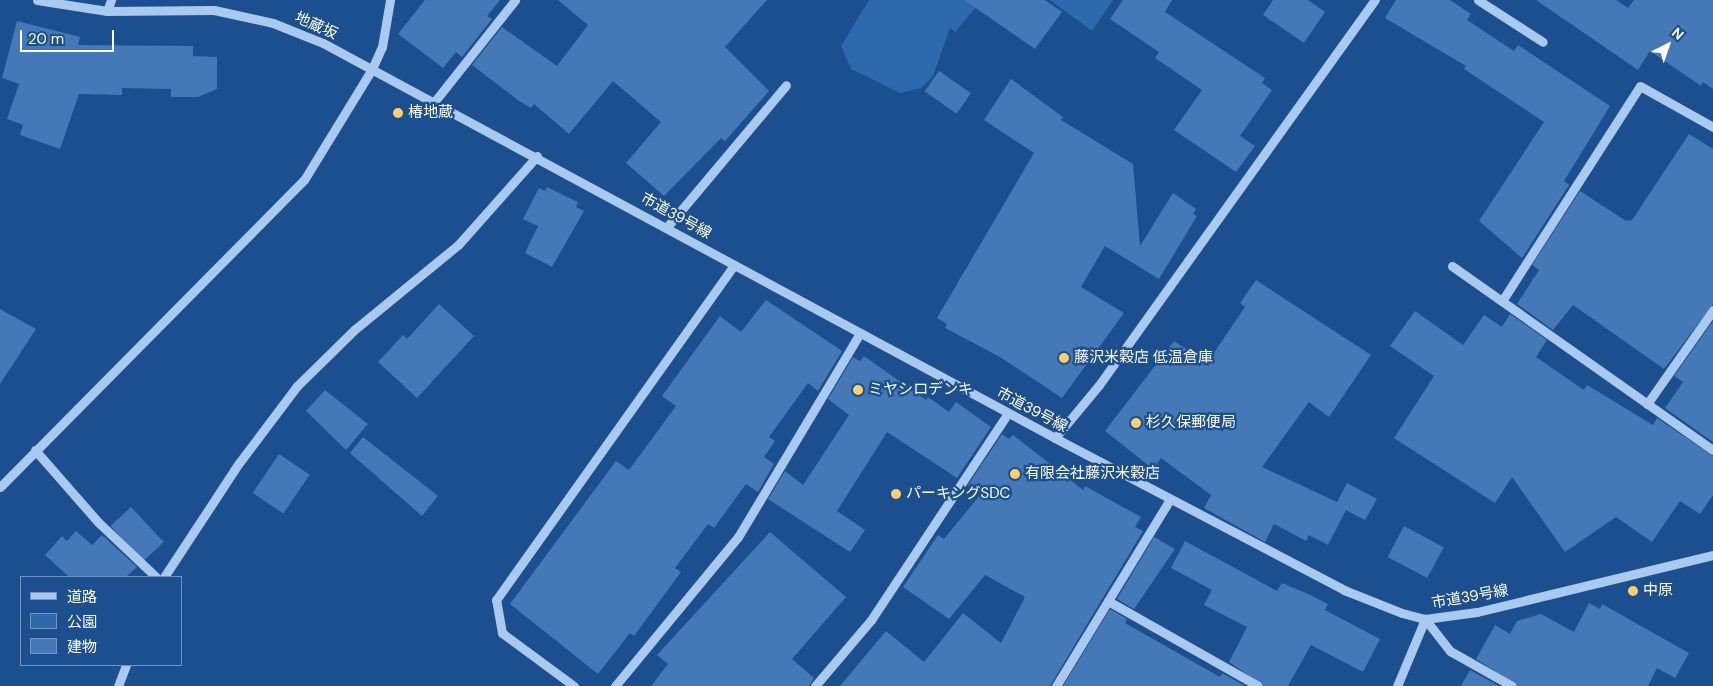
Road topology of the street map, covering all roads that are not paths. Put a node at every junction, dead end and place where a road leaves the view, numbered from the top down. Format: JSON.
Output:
{"nodes":[{"id":1,"x":37,"y":0,"type":"edge"},
{"id":2,"x":111,"y":0,"type":"edge"},
{"id":3,"x":390,"y":0,"type":"edge"},
{"id":4,"x":515,"y":0,"type":"edge"},
{"id":5,"x":1375,"y":0,"type":"edge"},
{"id":6,"x":1478,"y":0,"type":"edge"},
{"id":7,"x":107,"y":11,"type":"junction"},
{"id":8,"x":1543,"y":42,"type":"dead end"},
{"id":9,"x":372,"y":69,"type":"junction"},
{"id":10,"x":786,"y":84,"type":"dead end"},
{"id":11,"x":435,"y":101,"type":"junction"},
{"id":12,"x":1713,"y":127,"type":"edge"},
{"id":13,"x":536,"y":156,"type":"junction"},
{"id":14,"x":667,"y":227,"type":"junction"},
{"id":15,"x":734,"y":265,"type":"junction"},
{"id":16,"x":1452,"y":266,"type":"dead end"},
{"id":17,"x":1502,"y":301,"type":"junction"},
{"id":18,"x":1713,"y":310,"type":"edge"},
{"id":19,"x":860,"y":333,"type":"junction"},
{"id":20,"x":1647,"y":404,"type":"junction"},
{"id":21,"x":1008,"y":413,"type":"junction"},
{"id":22,"x":1055,"y":438,"type":"junction"},
{"id":23,"x":35,"y":450,"type":"junction"},
{"id":24,"x":1713,"y":450,"type":"edge"},
{"id":25,"x":0,"y":486,"type":"edge"},
{"id":26,"x":1170,"y":498,"type":"junction"},
{"id":27,"x":1713,"y":555,"type":"edge"},
{"id":28,"x":155,"y":576,"type":"edge"},
{"id":29,"x":165,"y":576,"type":"edge"},
{"id":30,"x":1108,"y":601,"type":"junction"},
{"id":31,"x":1425,"y":619,"type":"junction"},
{"id":32,"x":126,"y":666,"type":"edge"},
{"id":33,"x":118,"y":686,"type":"edge"},
{"id":34,"x":574,"y":686,"type":"edge"},
{"id":35,"x":615,"y":686,"type":"edge"},
{"id":36,"x":815,"y":686,"type":"edge"},
{"id":37,"x":1056,"y":686,"type":"edge"},
{"id":38,"x":1258,"y":686,"type":"edge"},
{"id":39,"x":1397,"y":686,"type":"edge"},
{"id":40,"x":1512,"y":686,"type":"edge"}],
"edges":[{"from":1,"to":7,"type":"street","name":"地蔵坂"},
{"from":2,"to":7,"type":"street"},
{"from":3,"to":9,"type":"street"},
{"from":4,"to":11,"type":"street"},
{"from":5,"to":22,"type":"street"},
{"from":6,"to":8,"type":"street"},
{"from":7,"to":9,"type":"street","name":"地蔵坂"},
{"from":9,"to":11,"type":"street","name":"市道39号線"},
{"from":9,"to":23,"type":"street"},
{"from":10,"to":14,"type":"street"},
{"from":11,"to":13,"type":"street","name":"市道39号線"},
{"from":12,"to":17,"type":"street"},
{"from":13,"to":14,"type":"street","name":"市道39号線"},
{"from":13,"to":29,"type":"street"},
{"from":14,"to":15,"type":"street","name":"市道39号線"},
{"from":15,"to":19,"type":"street","name":"市道39号線"},
{"from":15,"to":34,"type":"street"},
{"from":16,"to":17,"type":"street"},
{"from":17,"to":20,"type":"street"},
{"from":18,"to":20,"type":"street"},
{"from":19,"to":21,"type":"street","name":"市道39号線"},
{"from":19,"to":35,"type":"street"},
{"from":20,"to":24,"type":"street"},
{"from":21,"to":22,"type":"street","name":"市道39号線"},
{"from":21,"to":36,"type":"street"},
{"from":22,"to":26,"type":"street","name":"市道39号線"},
{"from":23,"to":25,"type":"street"},
{"from":23,"to":28,"type":"street"},
{"from":26,"to":30,"type":"street"},
{"from":26,"to":31,"type":"street","name":"市道39号線"},
{"from":27,"to":31,"type":"street","name":"市道39号線"},
{"from":30,"to":37,"type":"street"},
{"from":30,"to":38,"type":"street"},
{"from":31,"to":39,"type":"street"},
{"from":31,"to":40,"type":"street"},
{"from":32,"to":33,"type":"street"}]}
